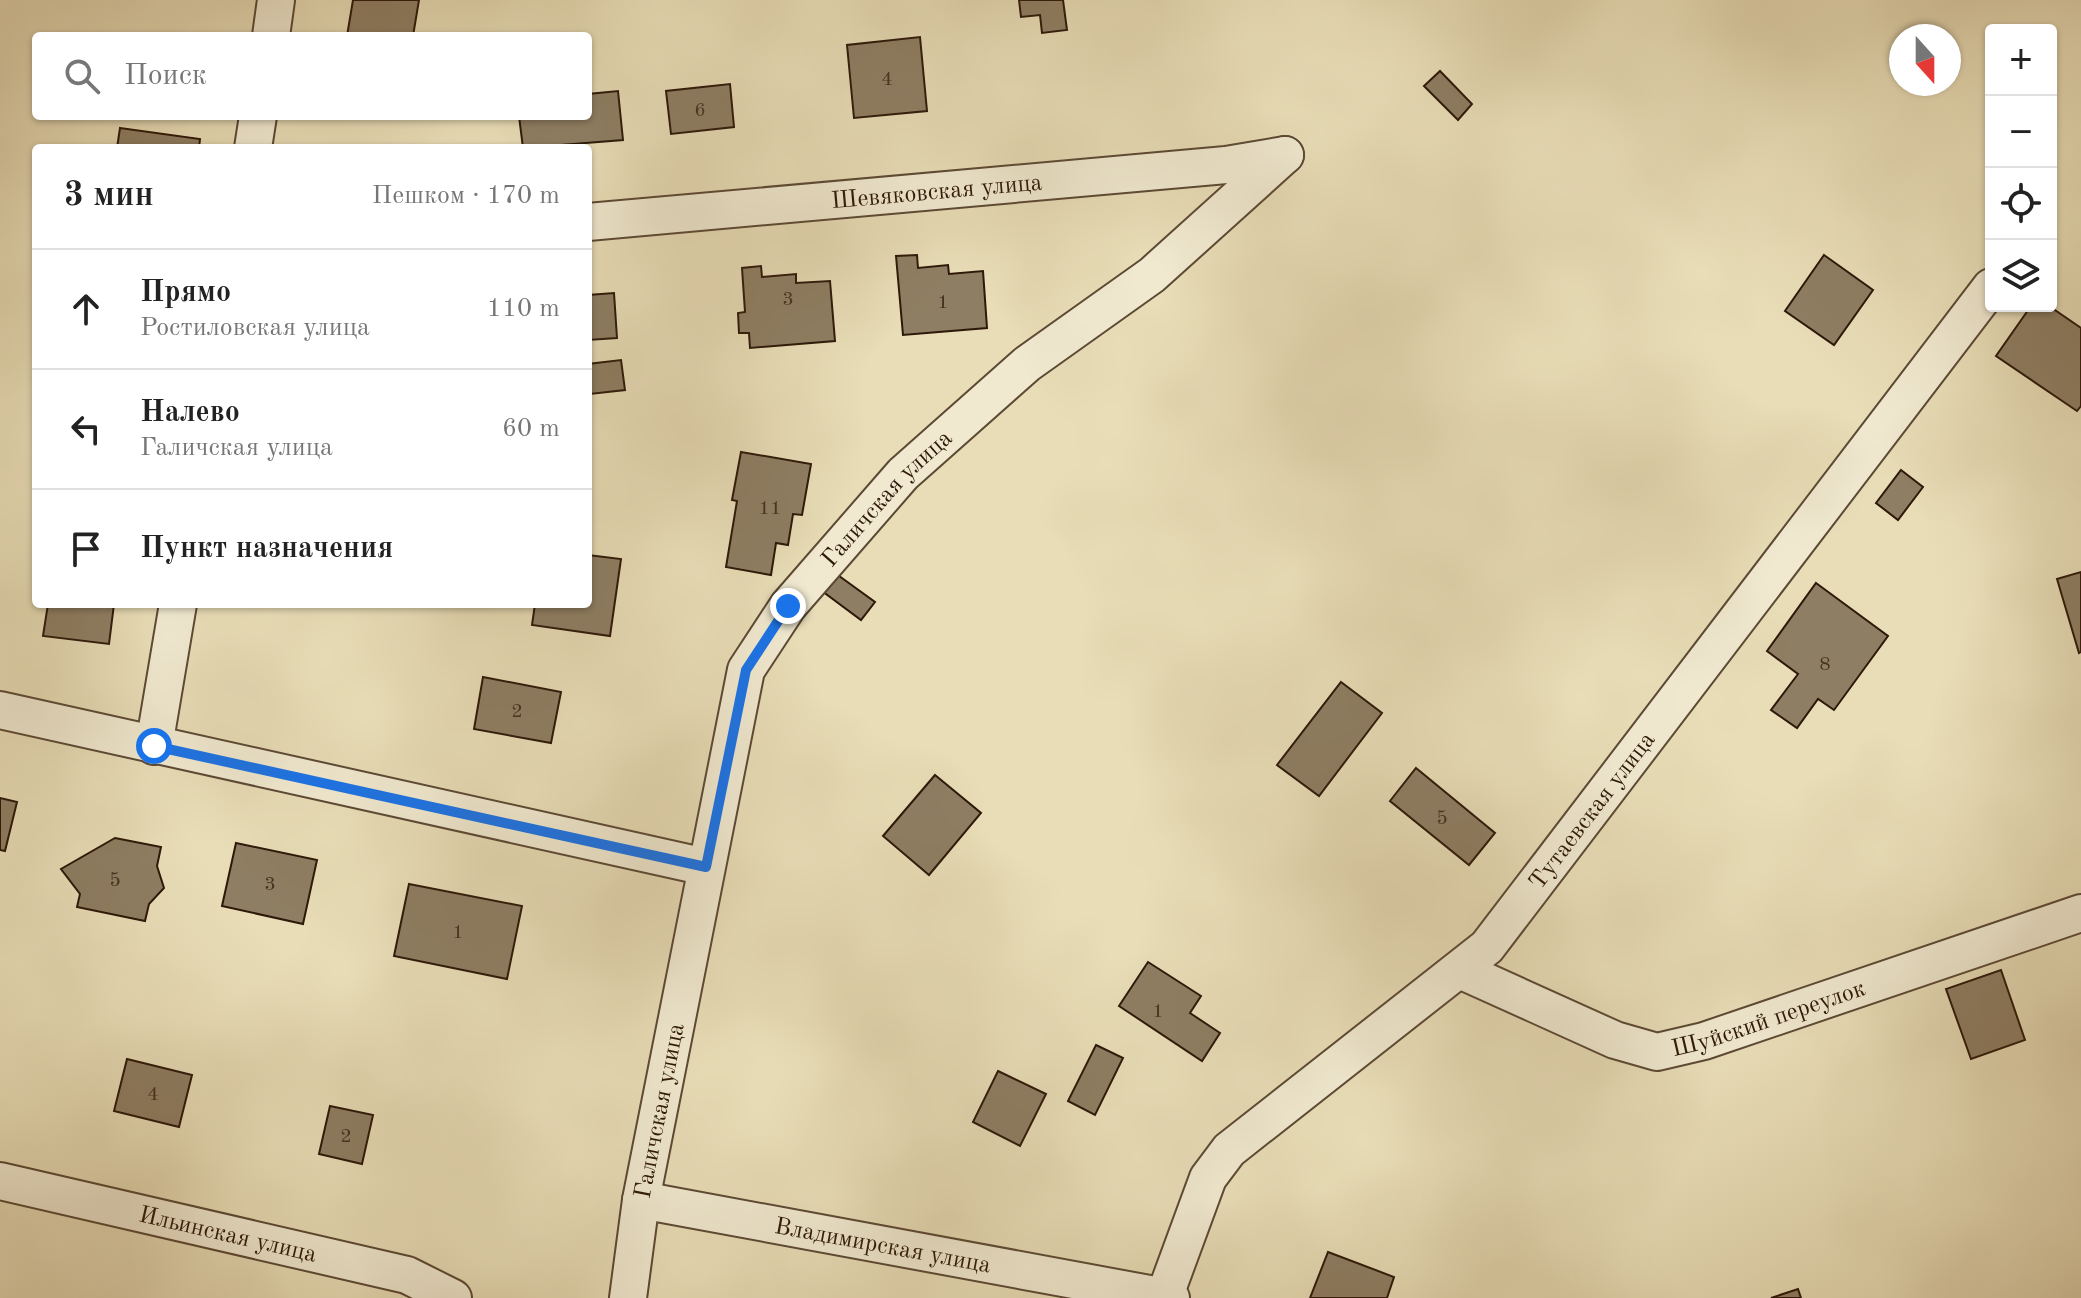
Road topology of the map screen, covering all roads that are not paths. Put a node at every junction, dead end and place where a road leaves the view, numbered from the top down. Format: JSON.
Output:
{"nodes":[{"id":1,"x":276,"y":0,"type":"edge"},
{"id":2,"x":272,"y":32,"type":"edge"},
{"id":3,"x":257,"y":120,"type":"edge"},
{"id":4,"x":254,"y":144,"type":"edge"},
{"id":5,"x":1285,"y":155,"type":"joint"},
{"id":6,"x":592,"y":222,"type":"edge"},
{"id":7,"x":1985,"y":295,"type":"edge"},
{"id":8,"x":177,"y":608,"type":"edge"},
{"id":9,"x":0,"y":710,"type":"edge"},
{"id":10,"x":154,"y":746,"type":"junction"},
{"id":11,"x":706,"y":867,"type":"junction"},
{"id":12,"x":2081,"y":913,"type":"edge"},
{"id":13,"x":1460,"y":970,"type":"junction"},
{"id":14,"x":0,"y":1181,"type":"edge"},
{"id":15,"x":641,"y":1200,"type":"junction"},
{"id":16,"x":1168,"y":1296,"type":"edge"},
{"id":17,"x":453,"y":1298,"type":"edge"},
{"id":18,"x":628,"y":1298,"type":"edge"}],
"edges":[{"from":1,"to":2,"type":"street"},
{"from":3,"to":4,"type":"street"},
{"from":5,"to":6,"type":"street","name":"Шевяковская улица"},
{"from":5,"to":11,"type":"street","name":"Галичская улица"},
{"from":7,"to":13,"type":"street","name":"Тутаевская улица"},
{"from":8,"to":10,"type":"street"},
{"from":9,"to":10,"type":"street"},
{"from":10,"to":11,"type":"street"},
{"from":11,"to":15,"type":"street","name":"Галичская улица"},
{"from":12,"to":13,"type":"street","name":"Шуйский переулок"},
{"from":13,"to":16,"type":"street","name":"Тутаевская улица"},
{"from":14,"to":17,"type":"street","name":"Ильинская улица"},
{"from":15,"to":16,"type":"street","name":"Владимирская улица"},
{"from":15,"to":18,"type":"street","name":"Галичская улица"}]}
